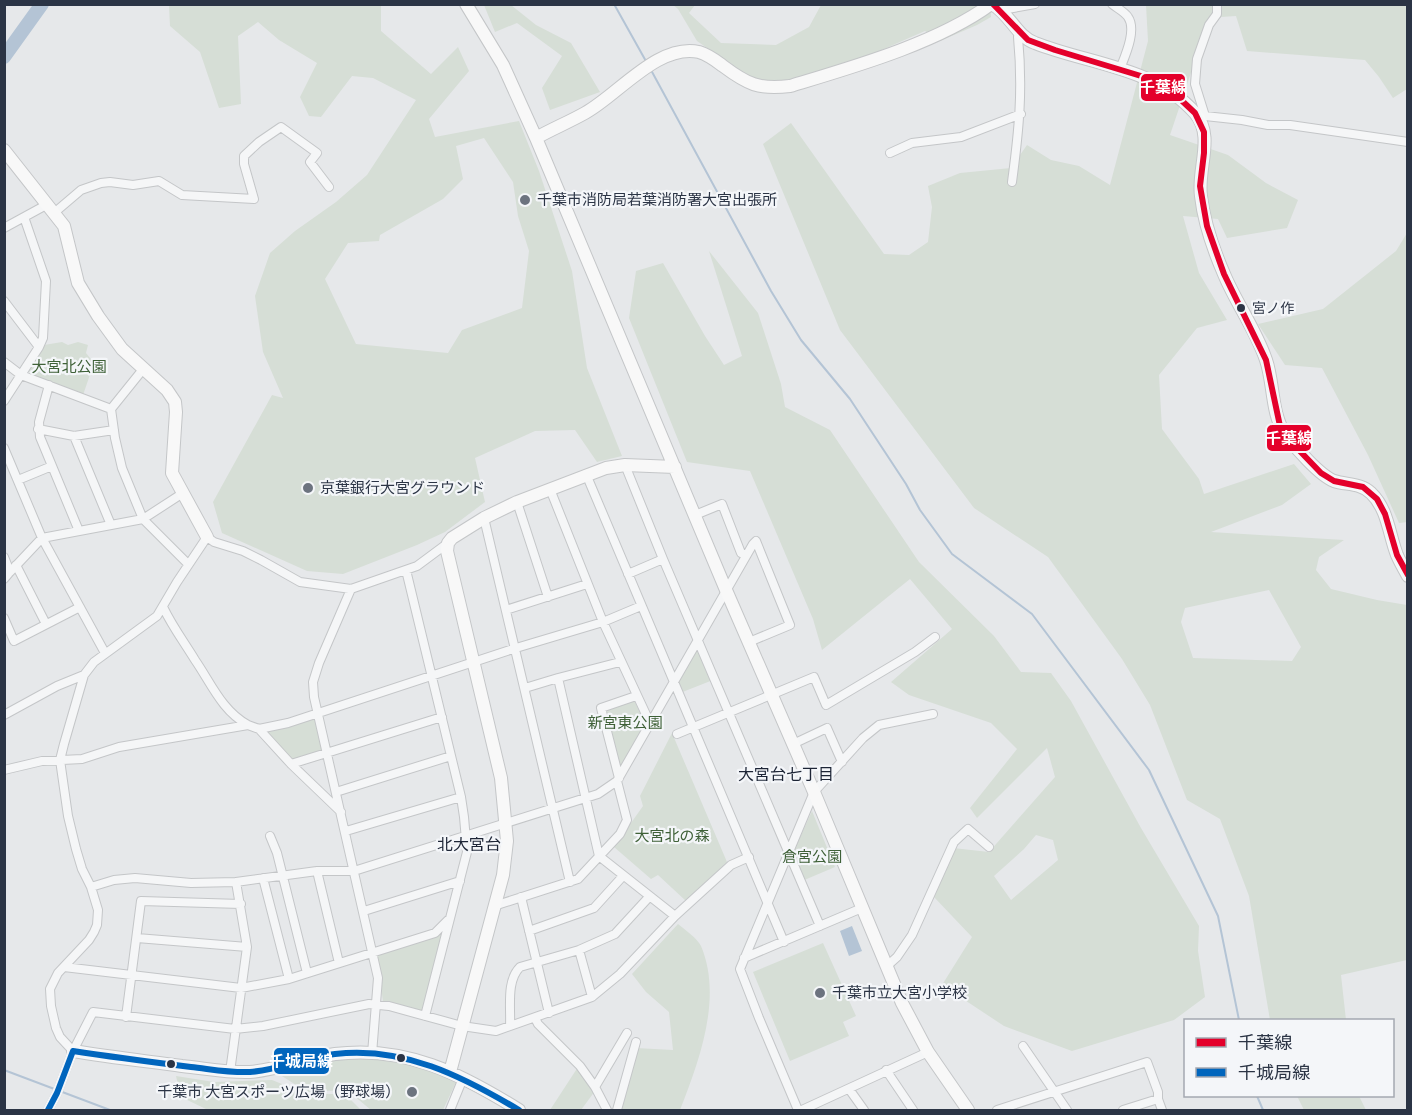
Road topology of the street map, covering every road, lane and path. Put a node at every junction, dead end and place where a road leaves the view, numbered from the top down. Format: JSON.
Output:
{"nodes":[{"id":1,"x":466,"y":4,"type":"edge"},
{"id":2,"x":1035,"y":4,"type":"edge"},
{"id":3,"x":1112,"y":4,"type":"edge"},
{"id":4,"x":1217,"y":4,"type":"edge"},
{"id":5,"x":995,"y":6,"type":"edge"},
{"id":6,"x":1020,"y":32,"type":"junction"},
{"id":7,"x":1120,"y":69,"type":"junction"},
{"id":8,"x":1021,"y":114,"type":"junction"},
{"id":9,"x":1200,"y":115,"type":"junction"},
{"id":10,"x":536,"y":138,"type":"junction"},
{"id":11,"x":1407,"y":142,"type":"edge"},
{"id":12,"x":4,"y":150,"type":"edge"},
{"id":13,"x":890,"y":153,"type":"dead end"},
{"id":14,"x":1012,"y":182,"type":"dead end"},
{"id":15,"x":329,"y":186,"type":"dead end"},
{"id":16,"x":51,"y":208,"type":"junction"},
{"id":17,"x":24,"y":217,"type":"junction"},
{"id":18,"x":4,"y":228,"type":"edge"},
{"id":19,"x":4,"y":301,"type":"edge"},
{"id":20,"x":39,"y":347,"type":"junction"},
{"id":21,"x":4,"y":362,"type":"edge"},
{"id":22,"x":144,"y":368,"type":"junction"},
{"id":23,"x":21,"y":375,"type":"junction"},
{"id":24,"x":49,"y":385,"type":"junction"},
{"id":25,"x":4,"y":401,"type":"edge"},
{"id":26,"x":111,"y":409,"type":"junction"},
{"id":27,"x":38,"y":429,"type":"junction"},
{"id":28,"x":114,"y":430,"type":"junction"},
{"id":29,"x":74,"y":436,"type":"junction"},
{"id":30,"x":4,"y":448,"type":"edge"},
{"id":31,"x":625,"y":465,"type":"junction"},
{"id":32,"x":52,"y":466,"type":"junction"},
{"id":33,"x":675,"y":467,"type":"junction"},
{"id":34,"x":586,"y":474,"type":"junction"},
{"id":35,"x":18,"y":480,"type":"junction"},
{"id":36,"x":550,"y":489,"type":"junction"},
{"id":37,"x":183,"y":493,"type":"junction"},
{"id":38,"x":517,"y":502,"type":"junction"},
{"id":39,"x":695,"y":515,"type":"junction"},
{"id":40,"x":484,"y":518,"type":"junction"},
{"id":41,"x":143,"y":519,"type":"junction"},
{"id":42,"x":111,"y":525,"type":"junction"},
{"id":43,"x":79,"y":531,"type":"junction"},
{"id":44,"x":207,"y":537,"type":"junction"},
{"id":45,"x":42,"y":538,"type":"junction"},
{"id":46,"x":448,"y":543,"type":"junction"},
{"id":47,"x":746,"y":555,"type":"junction"},
{"id":48,"x":4,"y":557,"type":"edge"},
{"id":49,"x":663,"y":559,"type":"junction"},
{"id":50,"x":188,"y":564,"type":"junction"},
{"id":51,"x":406,"y":570,"type":"junction"},
{"id":52,"x":10,"y":572,"type":"edge"},
{"id":53,"x":628,"y":574,"type":"junction"},
{"id":54,"x":1407,"y":576,"type":"edge"},
{"id":55,"x":586,"y":584,"type":"junction"},
{"id":56,"x":351,"y":589,"type":"junction"},
{"id":57,"x":726,"y":590,"type":"junction"},
{"id":58,"x":548,"y":597,"type":"junction"},
{"id":59,"x":641,"y":606,"type":"junction"},
{"id":60,"x":80,"y":607,"type":"junction"},
{"id":61,"x":163,"y":607,"type":"junction"},
{"id":62,"x":506,"y":610,"type":"junction"},
{"id":63,"x":4,"y":618,"type":"edge"},
{"id":64,"x":603,"y":622,"type":"junction"},
{"id":65,"x":46,"y":624,"type":"junction"},
{"id":66,"x":935,"y":637,"type":"dead end"},
{"id":67,"x":698,"y":640,"type":"junction"},
{"id":68,"x":749,"y":642,"type":"junction"},
{"id":69,"x":516,"y":648,"type":"junction"},
{"id":70,"x":105,"y":653,"type":"junction"},
{"id":71,"x":620,"y":662,"type":"junction"},
{"id":72,"x":475,"y":663,"type":"junction"},
{"id":73,"x":84,"y":675,"type":"junction"},
{"id":74,"x":432,"y":677,"type":"junction"},
{"id":75,"x":558,"y":678,"type":"junction"},
{"id":76,"x":675,"y":682,"type":"junction"},
{"id":77,"x":525,"y":688,"type":"junction"},
{"id":78,"x":771,"y":694,"type":"junction"},
{"id":79,"x":636,"y":696,"type":"junction"},
{"id":80,"x":728,"y":712,"type":"junction"},
{"id":81,"x":318,"y":714,"type":"junction"},
{"id":82,"x":933,"y":714,"type":"dead end"},
{"id":83,"x":4,"y":716,"type":"edge"},
{"id":84,"x":441,"y":717,"type":"junction"},
{"id":85,"x":650,"y":723,"type":"junction"},
{"id":86,"x":248,"y":725,"type":"junction"},
{"id":87,"x":693,"y":727,"type":"junction"},
{"id":88,"x":259,"y":729,"type":"junction"},
{"id":89,"x":677,"y":734,"type":"dead end"},
{"id":90,"x":793,"y":744,"type":"junction"},
{"id":91,"x":327,"y":753,"type":"junction"},
{"id":92,"x":451,"y":756,"type":"junction"},
{"id":93,"x":60,"y":759,"type":"junction"},
{"id":94,"x":842,"y":762,"type":"junction"},
{"id":95,"x":291,"y":764,"type":"junction"},
{"id":96,"x":4,"y":770,"type":"edge"},
{"id":97,"x":618,"y":780,"type":"junction"},
{"id":98,"x":336,"y":792,"type":"junction"},
{"id":99,"x":814,"y":792,"type":"junction"},
{"id":100,"x":461,"y":797,"type":"junction"},
{"id":101,"x":587,"y":798,"type":"junction"},
{"id":102,"x":553,"y":807,"type":"junction"},
{"id":103,"x":341,"y":812,"type":"junction"},
{"id":104,"x":506,"y":824,"type":"junction"},
{"id":105,"x":346,"y":831,"type":"junction"},
{"id":106,"x":270,"y":836,"type":"dead end"},
{"id":107,"x":466,"y":836,"type":"junction"},
{"id":108,"x":988,"y":847,"type":"dead end"},
{"id":109,"x":789,"y":852,"type":"junction"},
{"id":110,"x":599,"y":856,"type":"junction"},
{"id":111,"x":748,"y":857,"type":"junction"},
{"id":112,"x":317,"y":871,"type":"junction"},
{"id":113,"x":354,"y":871,"type":"junction"},
{"id":114,"x":282,"y":875,"type":"junction"},
{"id":115,"x":623,"y":876,"type":"junction"},
{"id":116,"x":263,"y":878,"type":"junction"},
{"id":117,"x":460,"y":881,"type":"junction"},
{"id":118,"x":236,"y":882,"type":"junction"},
{"id":119,"x":570,"y":882,"type":"junction"},
{"id":120,"x":91,"y":887,"type":"junction"},
{"id":121,"x":521,"y":897,"type":"junction"},
{"id":122,"x":649,"y":897,"type":"junction"},
{"id":123,"x":767,"y":902,"type":"junction"},
{"id":124,"x":241,"y":904,"type":"junction"},
{"id":125,"x":494,"y":906,"type":"junction"},
{"id":126,"x":862,"y":908,"type":"junction"},
{"id":127,"x":364,"y":911,"type":"junction"},
{"id":128,"x":675,"y":916,"type":"junction"},
{"id":129,"x":450,"y":918,"type":"junction"},
{"id":130,"x":820,"y":926,"type":"junction"},
{"id":131,"x":529,"y":930,"type":"junction"},
{"id":132,"x":137,"y":938,"type":"junction"},
{"id":133,"x":784,"y":942,"type":"junction"},
{"id":134,"x":247,"y":947,"type":"junction"},
{"id":135,"x":579,"y":950,"type":"junction"},
{"id":136,"x":372,"y":952,"type":"junction"},
{"id":137,"x":744,"y":958,"type":"junction"},
{"id":138,"x":537,"y":962,"type":"junction"},
{"id":139,"x":339,"y":963,"type":"junction"},
{"id":140,"x":887,"y":966,"type":"junction"},
{"id":141,"x":64,"y":967,"type":"junction"},
{"id":142,"x":307,"y":973,"type":"junction"},
{"id":143,"x":132,"y":976,"type":"junction"},
{"id":144,"x":289,"y":979,"type":"junction"},
{"id":145,"x":241,"y":988,"type":"junction"},
{"id":146,"x":592,"y":997,"type":"junction"},
{"id":147,"x":377,"y":1004,"type":"junction"},
{"id":148,"x":549,"y":1013,"type":"junction"},
{"id":149,"x":425,"y":1016,"type":"junction"},
{"id":150,"x":126,"y":1017,"type":"junction"},
{"id":151,"x":535,"y":1018,"type":"junction"},
{"id":152,"x":462,"y":1026,"type":"junction"},
{"id":153,"x":510,"y":1026,"type":"junction"},
{"id":154,"x":235,"y":1029,"type":"junction"},
{"id":155,"x":627,"y":1033,"type":"dead end"},
{"id":156,"x":636,"y":1042,"type":"dead end"},
{"id":157,"x":1023,"y":1046,"type":"dead end"},
{"id":158,"x":73,"y":1052,"type":"junction"},
{"id":159,"x":928,"y":1052,"type":"junction"},
{"id":160,"x":372,"y":1054,"type":"junction"},
{"id":161,"x":886,"y":1070,"type":"junction"},
{"id":162,"x":230,"y":1072,"type":"junction"},
{"id":163,"x":450,"y":1072,"type":"junction"},
{"id":164,"x":463,"y":1078,"type":"junction"},
{"id":165,"x":595,"y":1087,"type":"junction"},
{"id":166,"x":849,"y":1089,"type":"junction"},
{"id":167,"x":1054,"y":1092,"type":"junction"},
{"id":168,"x":1158,"y":1099,"type":"junction"},
{"id":169,"x":48,"y":1110,"type":"edge"},
{"id":170,"x":450,"y":1110,"type":"edge"},
{"id":171,"x":519,"y":1110,"type":"edge"},
{"id":172,"x":607,"y":1110,"type":"edge"},
{"id":173,"x":617,"y":1110,"type":"edge"},
{"id":174,"x":800,"y":1110,"type":"edge"},
{"id":175,"x":864,"y":1110,"type":"edge"},
{"id":176,"x":913,"y":1110,"type":"edge"},
{"id":177,"x":968,"y":1110,"type":"edge"},
{"id":178,"x":998,"y":1110,"type":"edge"},
{"id":179,"x":1066,"y":1110,"type":"edge"},
{"id":180,"x":1123,"y":1110,"type":"edge"},
{"id":181,"x":1162,"y":1110,"type":"edge"}],
"edges":[{"from":1,"to":10,"type":"street"},
{"from":2,"to":5,"type":"street"},
{"from":3,"to":7,"type":"street"},
{"from":4,"to":9,"type":"street"},
{"from":5,"to":6,"type":"street"},
{"from":5,"to":10,"type":"street"},
{"from":6,"to":7,"type":"street"},
{"from":6,"to":8,"type":"street"},
{"from":7,"to":9,"type":"street"},
{"from":8,"to":13,"type":"street"},
{"from":8,"to":14,"type":"street"},
{"from":9,"to":11,"type":"street"},
{"from":9,"to":54,"type":"street"},
{"from":10,"to":33,"type":"street"},
{"from":12,"to":16,"type":"street"},
{"from":15,"to":16,"type":"street"},
{"from":16,"to":17,"type":"street"},
{"from":16,"to":22,"type":"street"},
{"from":17,"to":18,"type":"street"},
{"from":17,"to":20,"type":"street"},
{"from":19,"to":20,"type":"street"},
{"from":20,"to":23,"type":"street"},
{"from":21,"to":23,"type":"street"},
{"from":22,"to":26,"type":"street"},
{"from":22,"to":37,"type":"street"},
{"from":23,"to":24,"type":"street"},
{"from":23,"to":25,"type":"street"},
{"from":24,"to":26,"type":"street"},
{"from":24,"to":27,"type":"street"},
{"from":26,"to":28,"type":"street"},
{"from":27,"to":29,"type":"street"},
{"from":27,"to":32,"type":"street"},
{"from":28,"to":29,"type":"street"},
{"from":28,"to":41,"type":"street"},
{"from":29,"to":42,"type":"street"},
{"from":30,"to":35,"type":"street"},
{"from":31,"to":33,"type":"street"},
{"from":31,"to":34,"type":"street"},
{"from":31,"to":49,"type":"street"},
{"from":32,"to":35,"type":"street"},
{"from":32,"to":43,"type":"street"},
{"from":33,"to":39,"type":"street"},
{"from":34,"to":36,"type":"street"},
{"from":34,"to":53,"type":"street"},
{"from":35,"to":45,"type":"street"},
{"from":36,"to":38,"type":"street"},
{"from":36,"to":55,"type":"street"},
{"from":37,"to":41,"type":"street"},
{"from":37,"to":44,"type":"street"},
{"from":38,"to":40,"type":"street"},
{"from":38,"to":58,"type":"street"},
{"from":39,"to":47,"type":"street"},
{"from":39,"to":57,"type":"street"},
{"from":40,"to":46,"type":"street"},
{"from":40,"to":62,"type":"street"},
{"from":41,"to":42,"type":"street"},
{"from":41,"to":50,"type":"street"},
{"from":42,"to":43,"type":"street"},
{"from":43,"to":45,"type":"street"},
{"from":44,"to":50,"type":"street"},
{"from":44,"to":56,"type":"street"},
{"from":45,"to":52,"type":"street"},
{"from":45,"to":60,"type":"street"},
{"from":46,"to":51,"type":"street"},
{"from":46,"to":72,"type":"street"},
{"from":47,"to":57,"type":"street"},
{"from":47,"to":68,"type":"street"},
{"from":48,"to":52,"type":"street"},
{"from":49,"to":53,"type":"street"},
{"from":49,"to":67,"type":"street"},
{"from":50,"to":61,"type":"street"},
{"from":51,"to":56,"type":"street"},
{"from":51,"to":74,"type":"street"},
{"from":52,"to":65,"type":"street"},
{"from":53,"to":59,"type":"street"},
{"from":55,"to":58,"type":"street"},
{"from":55,"to":64,"type":"street"},
{"from":56,"to":81,"type":"street"},
{"from":57,"to":67,"type":"street"},
{"from":57,"to":68,"type":"street"},
{"from":58,"to":62,"type":"street"},
{"from":59,"to":64,"type":"street"},
{"from":59,"to":76,"type":"street"},
{"from":60,"to":65,"type":"street"},
{"from":60,"to":70,"type":"street"},
{"from":61,"to":70,"type":"street"},
{"from":61,"to":86,"type":"street"},
{"from":62,"to":69,"type":"street"},
{"from":63,"to":65,"type":"street"},
{"from":64,"to":69,"type":"street"},
{"from":64,"to":71,"type":"street"},
{"from":66,"to":78,"type":"street"},
{"from":67,"to":76,"type":"street"},
{"from":67,"to":80,"type":"street"},
{"from":68,"to":78,"type":"street"},
{"from":69,"to":72,"type":"street"},
{"from":69,"to":77,"type":"street"},
{"from":70,"to":73,"type":"street"},
{"from":71,"to":75,"type":"street"},
{"from":71,"to":79,"type":"street"},
{"from":72,"to":74,"type":"street"},
{"from":72,"to":104,"type":"street"},
{"from":73,"to":83,"type":"street"},
{"from":73,"to":93,"type":"street"},
{"from":74,"to":81,"type":"street"},
{"from":74,"to":84,"type":"street"},
{"from":75,"to":77,"type":"street"},
{"from":75,"to":101,"type":"street"},
{"from":76,"to":85,"type":"street"},
{"from":76,"to":87,"type":"street"},
{"from":77,"to":102,"type":"street"},
{"from":78,"to":80,"type":"street"},
{"from":78,"to":90,"type":"street"},
{"from":79,"to":85,"type":"street"},
{"from":79,"to":97,"type":"street"},
{"from":80,"to":87,"type":"street"},
{"from":80,"to":109,"type":"street"},
{"from":81,"to":88,"type":"street"},
{"from":81,"to":91,"type":"street"},
{"from":82,"to":94,"type":"street"},
{"from":84,"to":91,"type":"street"},
{"from":84,"to":92,"type":"street"},
{"from":85,"to":97,"type":"street"},
{"from":86,"to":88,"type":"street"},
{"from":86,"to":93,"type":"street"},
{"from":87,"to":89,"type":"street"},
{"from":87,"to":111,"type":"street"},
{"from":88,"to":95,"type":"street"},
{"from":90,"to":94,"type":"street"},
{"from":90,"to":99,"type":"street"},
{"from":91,"to":95,"type":"street"},
{"from":91,"to":98,"type":"street"},
{"from":92,"to":98,"type":"street"},
{"from":92,"to":100,"type":"street"},
{"from":93,"to":96,"type":"street"},
{"from":93,"to":120,"type":"street"},
{"from":94,"to":99,"type":"street"},
{"from":95,"to":103,"type":"street"},
{"from":97,"to":101,"type":"street"},
{"from":97,"to":110,"type":"street"},
{"from":98,"to":103,"type":"street"},
{"from":99,"to":109,"type":"street"},
{"from":99,"to":126,"type":"street"},
{"from":100,"to":105,"type":"street"},
{"from":100,"to":107,"type":"street"},
{"from":101,"to":102,"type":"street"},
{"from":101,"to":110,"type":"street"},
{"from":102,"to":104,"type":"street"},
{"from":102,"to":119,"type":"street"},
{"from":103,"to":105,"type":"street"},
{"from":104,"to":107,"type":"street"},
{"from":104,"to":125,"type":"street"},
{"from":105,"to":113,"type":"street"},
{"from":106,"to":114,"type":"street"},
{"from":107,"to":113,"type":"street"},
{"from":107,"to":117,"type":"street"},
{"from":108,"to":140,"type":"street"},
{"from":109,"to":123,"type":"street"},
{"from":109,"to":130,"type":"street"},
{"from":110,"to":115,"type":"street"},
{"from":110,"to":119,"type":"street"},
{"from":111,"to":123,"type":"street"},
{"from":111,"to":128,"type":"street"},
{"from":112,"to":113,"type":"street"},
{"from":112,"to":114,"type":"street"},
{"from":112,"to":139,"type":"street"},
{"from":113,"to":127,"type":"street"},
{"from":114,"to":116,"type":"street"},
{"from":114,"to":142,"type":"street"},
{"from":115,"to":122,"type":"street"},
{"from":115,"to":131,"type":"street"},
{"from":116,"to":118,"type":"street"},
{"from":116,"to":144,"type":"street"},
{"from":117,"to":127,"type":"street"},
{"from":117,"to":129,"type":"street"},
{"from":118,"to":120,"type":"street"},
{"from":118,"to":124,"type":"street"},
{"from":119,"to":121,"type":"street"},
{"from":120,"to":141,"type":"street"},
{"from":121,"to":125,"type":"street"},
{"from":121,"to":131,"type":"street"},
{"from":122,"to":128,"type":"street"},
{"from":122,"to":135,"type":"street"},
{"from":123,"to":133,"type":"street"},
{"from":123,"to":137,"type":"street"},
{"from":124,"to":132,"type":"street"},
{"from":124,"to":134,"type":"street"},
{"from":125,"to":152,"type":"street"},
{"from":126,"to":130,"type":"street"},
{"from":126,"to":140,"type":"street"},
{"from":127,"to":136,"type":"street"},
{"from":128,"to":146,"type":"street"},
{"from":129,"to":136,"type":"street"},
{"from":129,"to":149,"type":"street"},
{"from":130,"to":133,"type":"street"},
{"from":131,"to":138,"type":"street"},
{"from":132,"to":134,"type":"street"},
{"from":132,"to":143,"type":"street"},
{"from":133,"to":137,"type":"street"},
{"from":134,"to":145,"type":"street"},
{"from":135,"to":138,"type":"street"},
{"from":135,"to":146,"type":"street"},
{"from":136,"to":139,"type":"street"},
{"from":136,"to":147,"type":"street"},
{"from":137,"to":174,"type":"street"},
{"from":138,"to":148,"type":"street"},
{"from":138,"to":153,"type":"street"},
{"from":139,"to":142,"type":"street"},
{"from":140,"to":159,"type":"street"},
{"from":141,"to":143,"type":"street"},
{"from":141,"to":158,"type":"street"},
{"from":142,"to":144,"type":"street"},
{"from":143,"to":145,"type":"street"},
{"from":143,"to":150,"type":"street"},
{"from":144,"to":145,"type":"street"},
{"from":145,"to":154,"type":"street"},
{"from":146,"to":148,"type":"street"},
{"from":147,"to":149,"type":"street"},
{"from":147,"to":154,"type":"street"},
{"from":147,"to":160,"type":"street"},
{"from":148,"to":151,"type":"street"},
{"from":149,"to":152,"type":"street"},
{"from":150,"to":154,"type":"street"},
{"from":150,"to":158,"type":"street"},
{"from":151,"to":153,"type":"street"},
{"from":151,"to":165,"type":"street"},
{"from":152,"to":153,"type":"street"},
{"from":152,"to":163,"type":"street"},
{"from":154,"to":162,"type":"street"},
{"from":155,"to":165,"type":"street"},
{"from":156,"to":173,"type":"street"},
{"from":157,"to":167,"type":"street"},
{"from":158,"to":162,"type":"street"},
{"from":158,"to":169,"type":"street"},
{"from":159,"to":161,"type":"street"},
{"from":159,"to":177,"type":"street"},
{"from":160,"to":162,"type":"street"},
{"from":160,"to":163,"type":"street"},
{"from":161,"to":166,"type":"street"},
{"from":161,"to":176,"type":"street"},
{"from":163,"to":164,"type":"street"},
{"from":164,"to":170,"type":"street"},
{"from":164,"to":171,"type":"street"},
{"from":165,"to":172,"type":"street"},
{"from":166,"to":174,"type":"street"},
{"from":166,"to":175,"type":"street"},
{"from":167,"to":168,"type":"street"},
{"from":167,"to":178,"type":"street"},
{"from":167,"to":179,"type":"street"},
{"from":168,"to":180,"type":"street"},
{"from":168,"to":181,"type":"street"}]}
